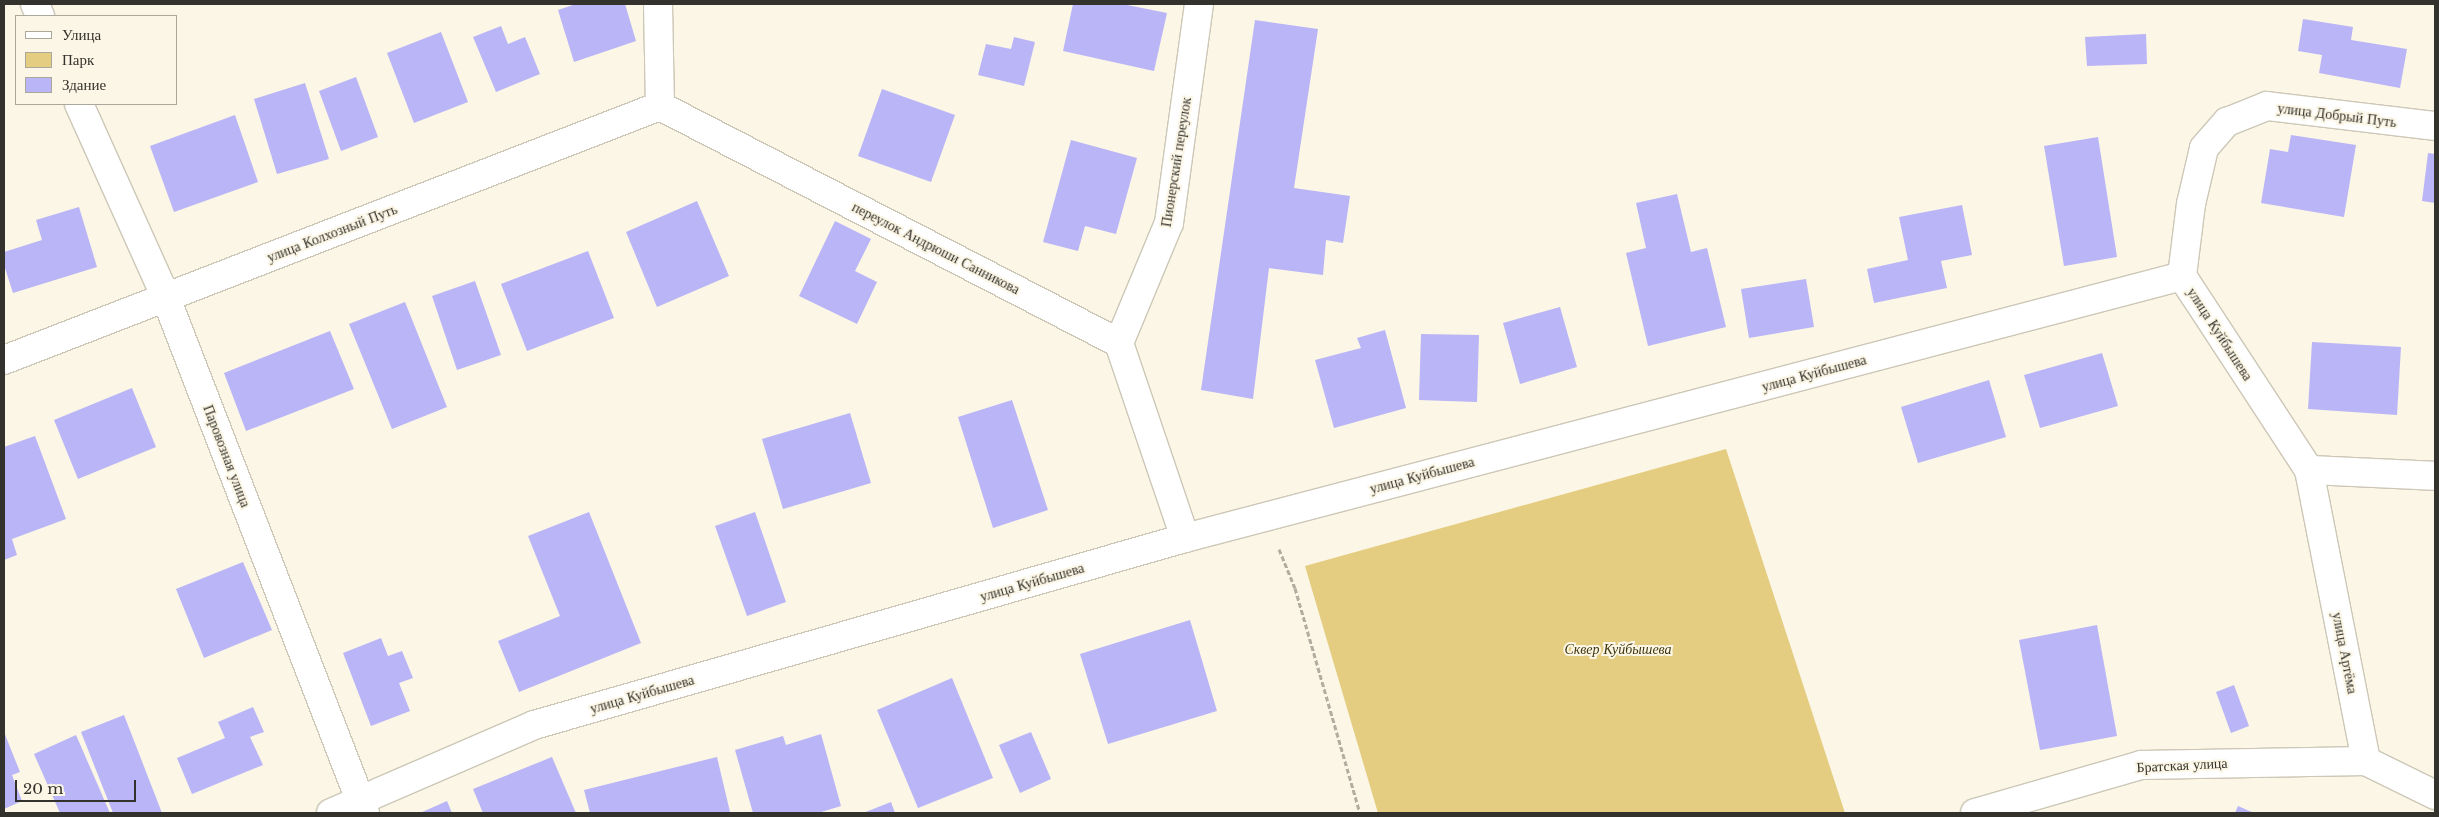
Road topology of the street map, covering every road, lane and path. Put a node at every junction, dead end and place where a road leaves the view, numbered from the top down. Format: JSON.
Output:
{"nodes":[{"id":1,"x":658,"y":4,"type":"edge"},
{"id":2,"x":1199,"y":4,"type":"edge"},
{"id":3,"x":79,"y":105,"type":"edge"},
{"id":4,"x":660,"y":106,"type":"junction"},
{"id":5,"x":2435,"y":126,"type":"edge"},
{"id":6,"x":2182,"y":276,"type":"junction"},
{"id":7,"x":166,"y":298,"type":"junction"},
{"id":8,"x":1119,"y":343,"type":"junction"},
{"id":9,"x":4,"y":360,"type":"edge"},
{"id":10,"x":2309,"y":470,"type":"junction"},
{"id":11,"x":2435,"y":476,"type":"edge"},
{"id":12,"x":1260,"y":518,"type":"junction"},
{"id":13,"x":1185,"y":538,"type":"junction"},
{"id":14,"x":2366,"y":761,"type":"junction"},
{"id":15,"x":2435,"y":795,"type":"edge"},
{"id":16,"x":362,"y":807,"type":"edge"},
{"id":17,"x":331,"y":813,"type":"edge"},
{"id":18,"x":1360,"y":813,"type":"edge"},
{"id":19,"x":1975,"y":813,"type":"edge"}],
"edges":[{"from":1,"to":4,"type":"street"},
{"from":2,"to":8,"type":"street","name":"Пионерский переулок"},
{"from":3,"to":7,"type":"street","name":"Паровозная улица"},
{"from":4,"to":7,"type":"street","name":"улица Колхозный Путь"},
{"from":4,"to":8,"type":"street","name":"переулок Андрюши Санникова"},
{"from":5,"to":6,"type":"street","name":"улица Добрый Путь"},
{"from":6,"to":10,"type":"street","name":"улица Куйбышева"},
{"from":6,"to":12,"type":"street","name":"улица Куйбышева"},
{"from":7,"to":9,"type":"street","name":"улица Колхозный Путь"},
{"from":7,"to":16,"type":"street","name":"Паровозная улица"},
{"from":8,"to":13,"type":"street"},
{"from":10,"to":11,"type":"street"},
{"from":10,"to":14,"type":"street","name":"улица Артёма"},
{"from":12,"to":13,"type":"street","name":"улица Куйбышева"},
{"from":12,"to":18,"type":"path"},
{"from":13,"to":16,"type":"street","name":"улица Куйбышева"},
{"from":14,"to":15,"type":"street"},
{"from":14,"to":19,"type":"street","name":"Братская улица"},
{"from":16,"to":17,"type":"street","name":"улица Куйбышева"}]}
